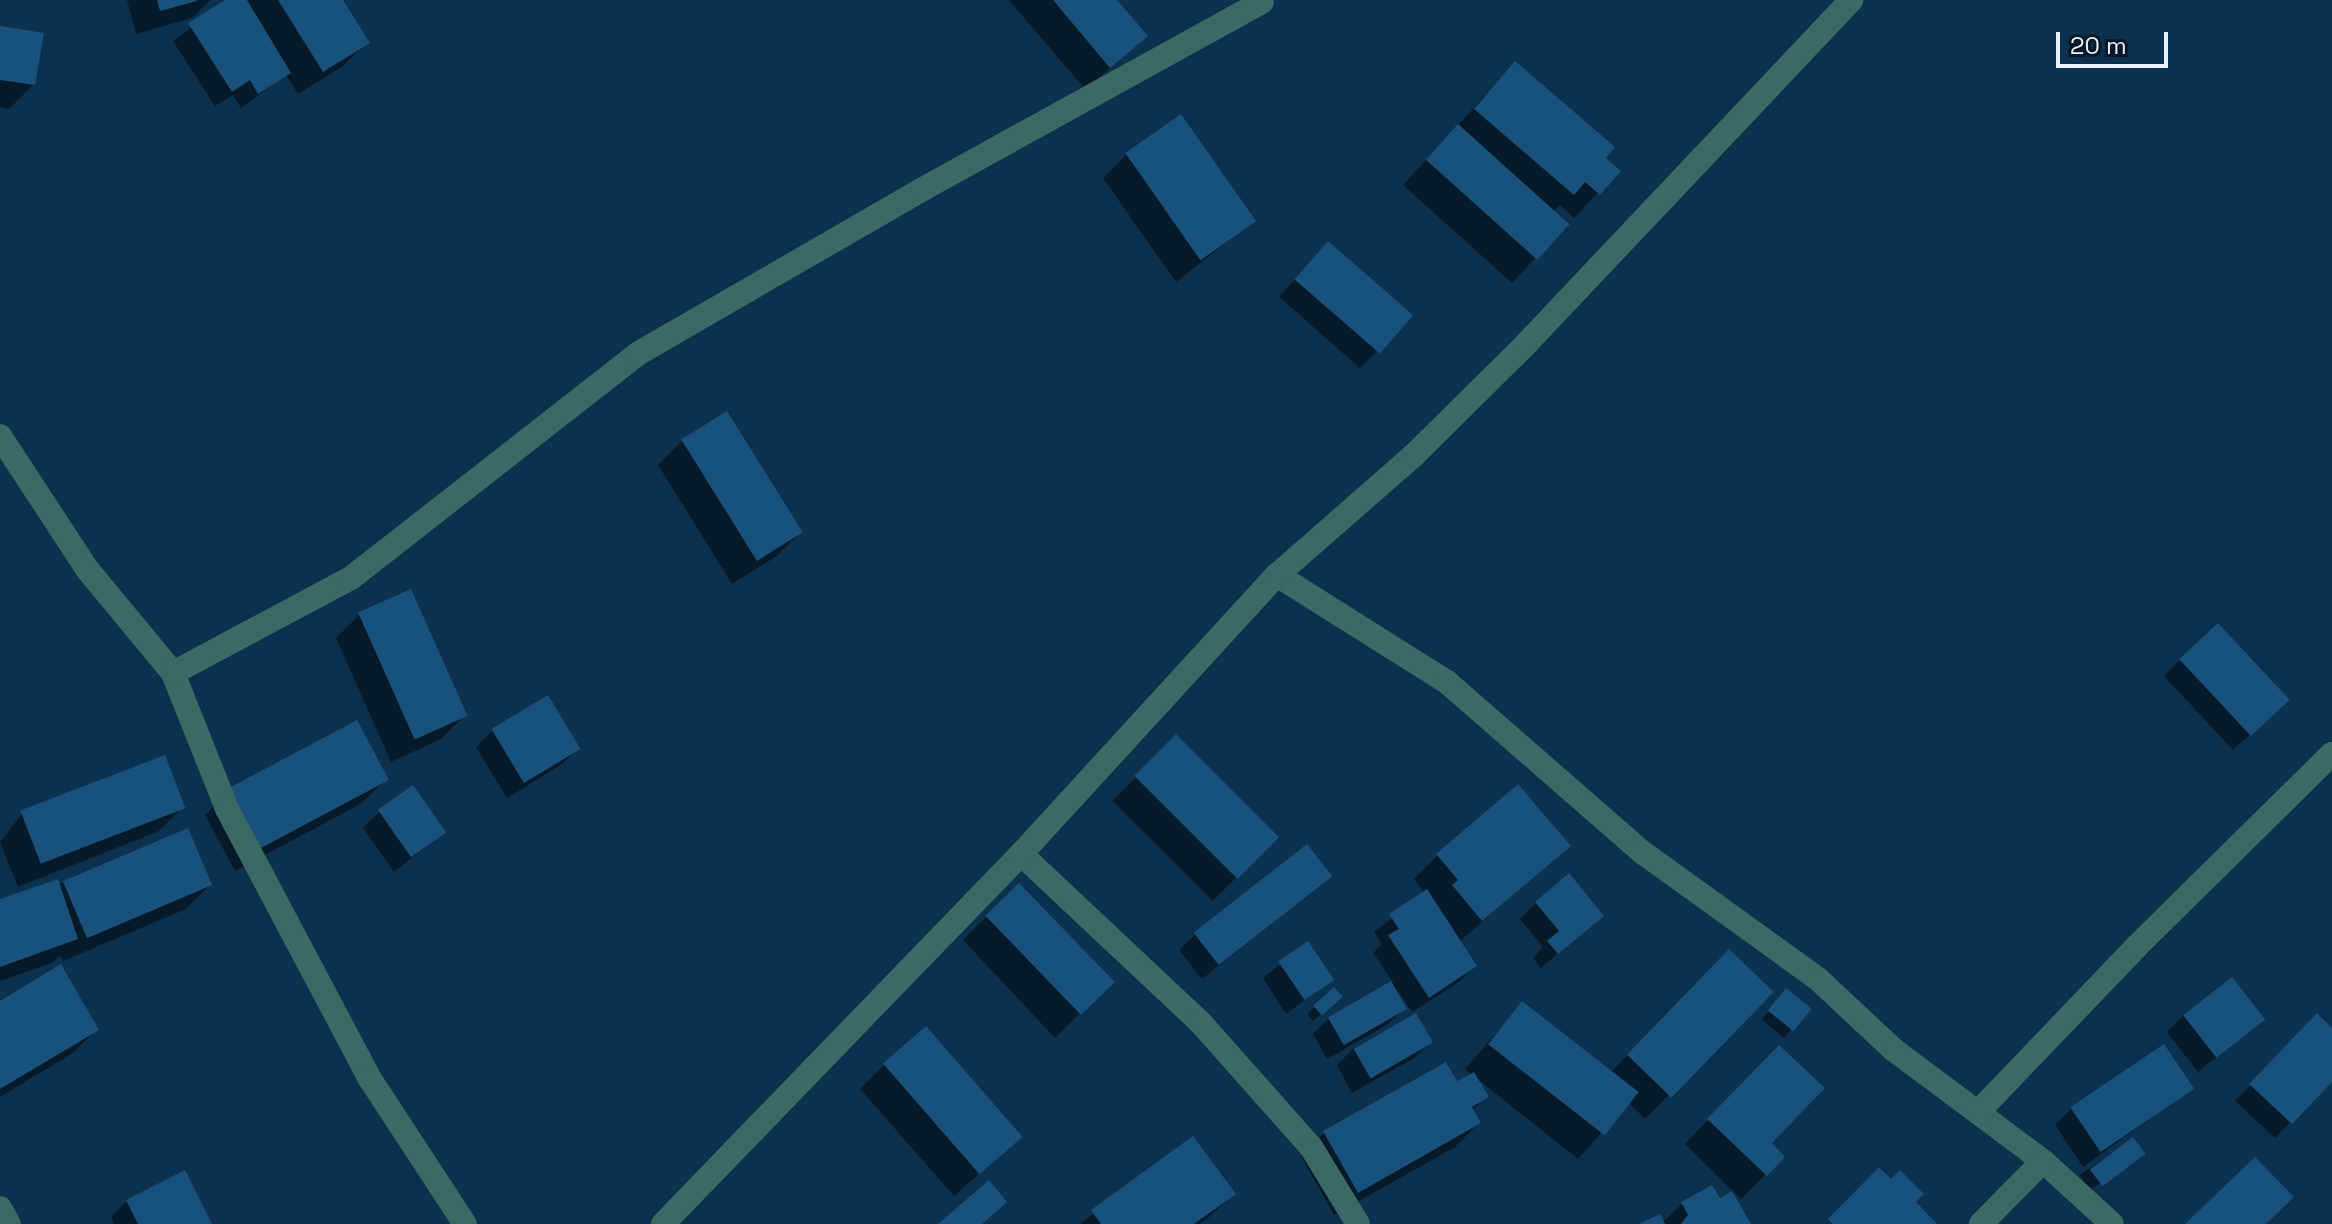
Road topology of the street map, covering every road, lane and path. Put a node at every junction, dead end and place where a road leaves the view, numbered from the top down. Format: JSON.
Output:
{"nodes":[{"id":1,"x":1851,"y":0,"type":"edge"},
{"id":2,"x":1262,"y":2,"type":"dead end"},
{"id":3,"x":0,"y":436,"type":"edge"},
{"id":4,"x":1277,"y":575,"type":"junction"},
{"id":5,"x":173,"y":673,"type":"junction"},
{"id":6,"x":2332,"y":754,"type":"edge"},
{"id":7,"x":1021,"y":854,"type":"junction"},
{"id":8,"x":1979,"y":1111,"type":"junction"},
{"id":9,"x":2043,"y":1161,"type":"junction"},
{"id":10,"x":0,"y":1208,"type":"edge"},
{"id":11,"x":9,"y":1224,"type":"edge"},
{"id":12,"x":465,"y":1224,"type":"edge"},
{"id":13,"x":663,"y":1224,"type":"edge"},
{"id":14,"x":1358,"y":1224,"type":"edge"},
{"id":15,"x":1981,"y":1224,"type":"edge"},
{"id":16,"x":2112,"y":1224,"type":"edge"}],
"edges":[{"from":1,"to":4,"type":"street"},
{"from":2,"to":5,"type":"street"},
{"from":3,"to":5,"type":"street"},
{"from":4,"to":7,"type":"street"},
{"from":4,"to":8,"type":"street"},
{"from":5,"to":12,"type":"street"},
{"from":6,"to":8,"type":"street"},
{"from":7,"to":13,"type":"street"},
{"from":7,"to":14,"type":"street"},
{"from":8,"to":9,"type":"street"},
{"from":9,"to":15,"type":"street"},
{"from":9,"to":16,"type":"street"},
{"from":10,"to":11,"type":"street"}]}
